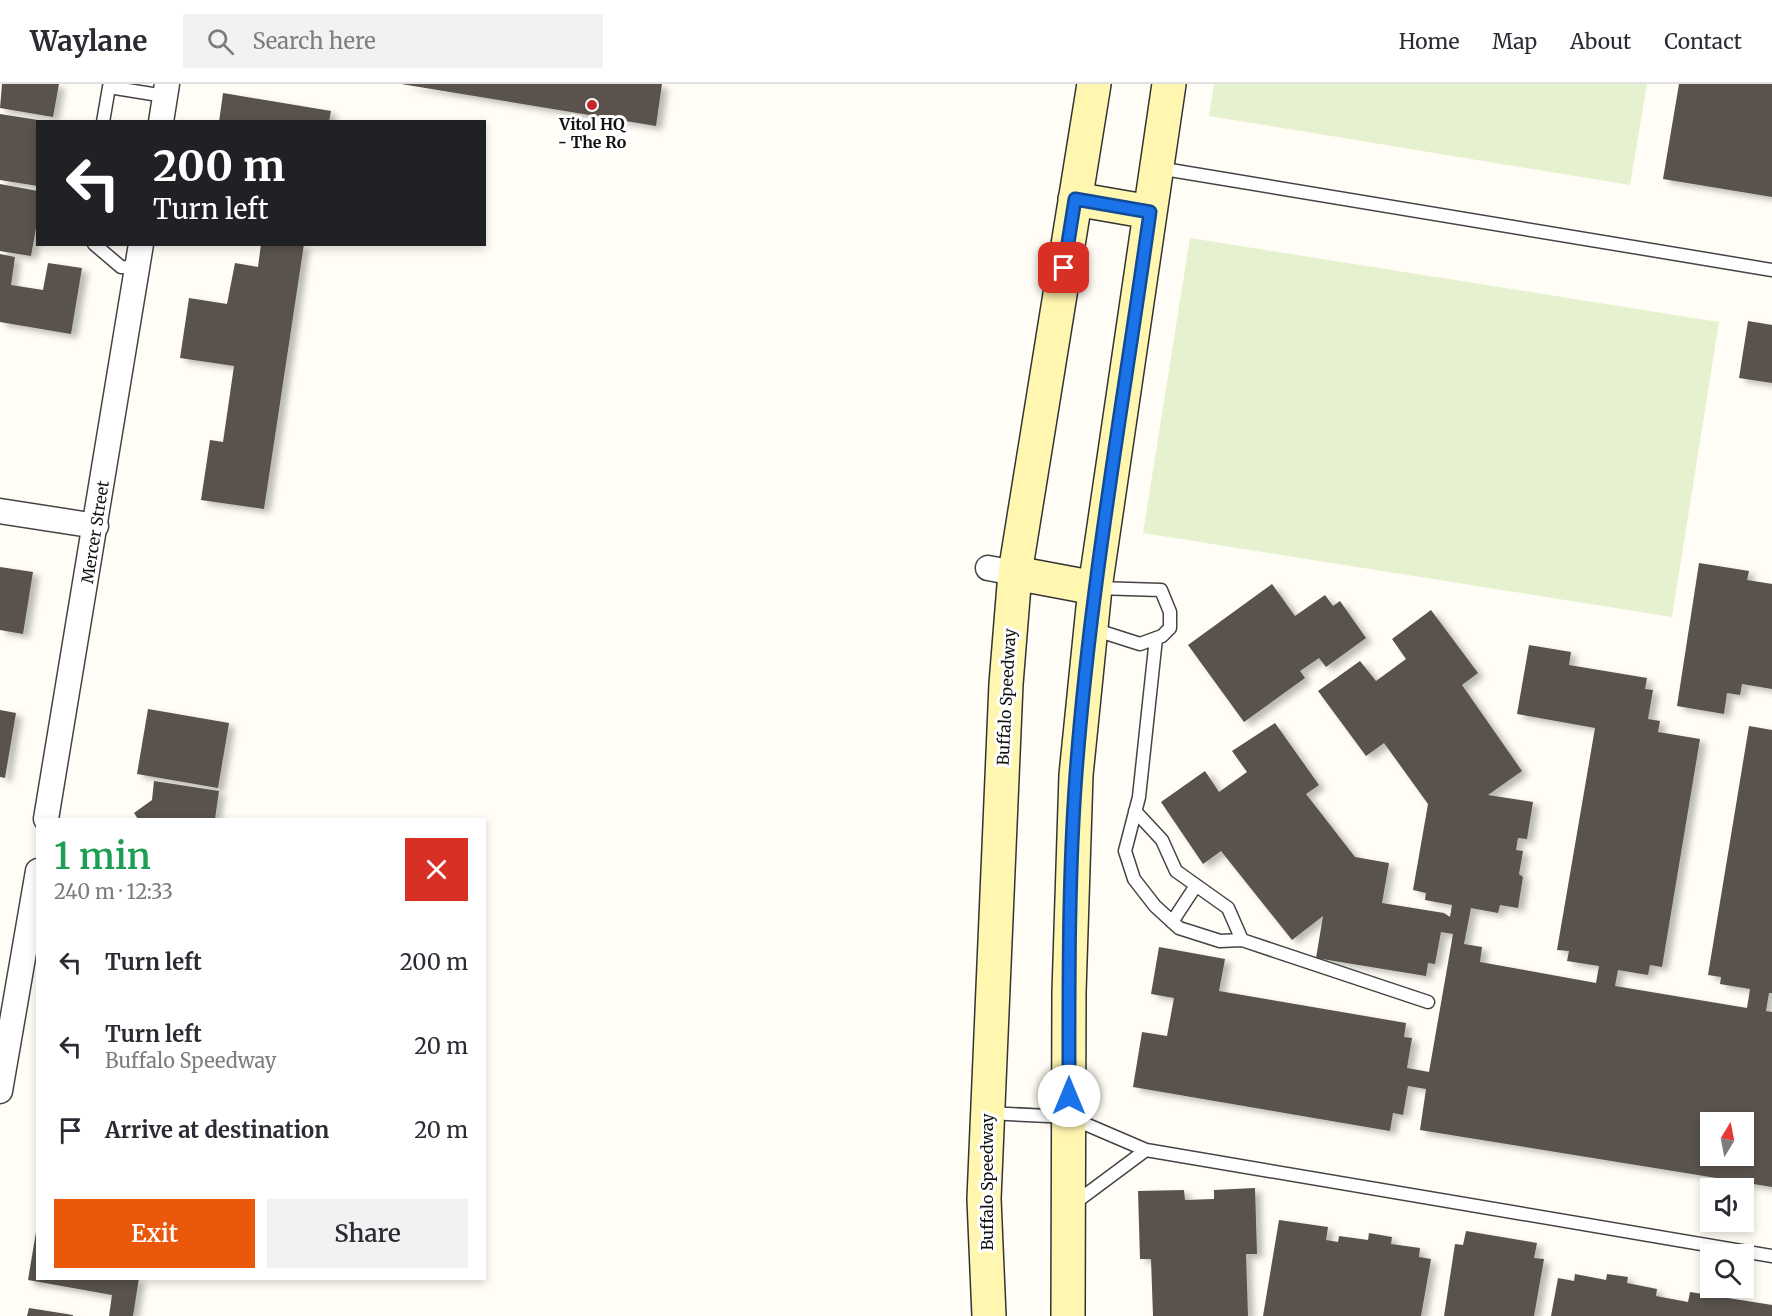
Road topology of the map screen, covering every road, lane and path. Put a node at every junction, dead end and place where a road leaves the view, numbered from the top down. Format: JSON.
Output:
{"nodes":[{"id":1,"x":1094,"y":84,"type":"edge"},
{"id":2,"x":1169,"y":84,"type":"edge"},
{"id":3,"x":166,"y":90,"type":"edge"},
{"id":4,"x":103,"y":120,"type":"edge"},
{"id":5,"x":161,"y":120,"type":"edge"},
{"id":6,"x":1156,"y":168,"type":"junction"},
{"id":7,"x":1075,"y":199,"type":"junction"},
{"id":8,"x":1150,"y":212,"type":"junction"},
{"id":9,"x":96,"y":246,"type":"edge"},
{"id":10,"x":140,"y":256,"type":"edge"},
{"id":11,"x":1772,"y":270,"type":"edge"},
{"id":12,"x":0,"y":511,"type":"edge"},
{"id":13,"x":96,"y":526,"type":"junction"},
{"id":14,"x":1002,"y":571,"type":"junction"},
{"id":15,"x":1095,"y":588,"type":"junction"},
{"id":16,"x":1092,"y":629,"type":"junction"},
{"id":17,"x":1156,"y":638,"type":"junction"},
{"id":18,"x":1135,"y":811,"type":"junction"},
{"id":19,"x":46,"y":818,"type":"edge"},
{"id":20,"x":36,"y":883,"type":"edge"},
{"id":21,"x":1195,"y":887,"type":"junction"},
{"id":22,"x":1172,"y":922,"type":"junction"},
{"id":23,"x":1242,"y":940,"type":"junction"},
{"id":24,"x":1428,"y":1002,"type":"dead end"},
{"id":25,"x":0,"y":1091,"type":"edge"},
{"id":26,"x":987,"y":1113,"type":"junction"},
{"id":27,"x":1069,"y":1117,"type":"junction"},
{"id":28,"x":1146,"y":1150,"type":"junction"},
{"id":29,"x":1068,"y":1208,"type":"junction"},
{"id":30,"x":1772,"y":1256,"type":"edge"},
{"id":31,"x":989,"y":1316,"type":"edge"},
{"id":32,"x":1068,"y":1316,"type":"edge"}],
"edges":[{"from":1,"to":7,"type":"main road","name":"Buffalo Speedway"},
{"from":2,"to":6,"type":"main road"},
{"from":3,"to":4,"type":"lane"},
{"from":3,"to":5,"type":"street"},
{"from":6,"to":8,"type":"main road"},
{"from":6,"to":11,"type":"lane"},
{"from":7,"to":8,"type":"main road"},
{"from":7,"to":14,"type":"main road","name":"Buffalo Speedway"},
{"from":8,"to":15,"type":"main road"},
{"from":9,"to":10,"type":"lane"},
{"from":10,"to":13,"type":"street","name":"Mercer Street"},
{"from":12,"to":13,"type":"street"},
{"from":13,"to":19,"type":"street","name":"Mercer Street"},
{"from":14,"to":15,"type":"main road"},
{"from":14,"to":26,"type":"main road","name":"Buffalo Speedway"},
{"from":15,"to":16,"type":"main road"},
{"from":15,"to":17,"type":"lane"},
{"from":16,"to":17,"type":"lane"},
{"from":16,"to":27,"type":"main road"},
{"from":17,"to":18,"type":"lane"},
{"from":18,"to":21,"type":"lane"},
{"from":18,"to":22,"type":"lane"},
{"from":20,"to":25,"type":"street"},
{"from":21,"to":22,"type":"lane"},
{"from":21,"to":23,"type":"lane"},
{"from":22,"to":23,"type":"lane"},
{"from":23,"to":24,"type":"lane"},
{"from":26,"to":27,"type":"lane"},
{"from":26,"to":31,"type":"main road","name":"Buffalo Speedway"},
{"from":27,"to":28,"type":"lane"},
{"from":27,"to":29,"type":"main road"},
{"from":28,"to":29,"type":"lane"},
{"from":28,"to":30,"type":"lane"},
{"from":29,"to":32,"type":"main road"}]}
